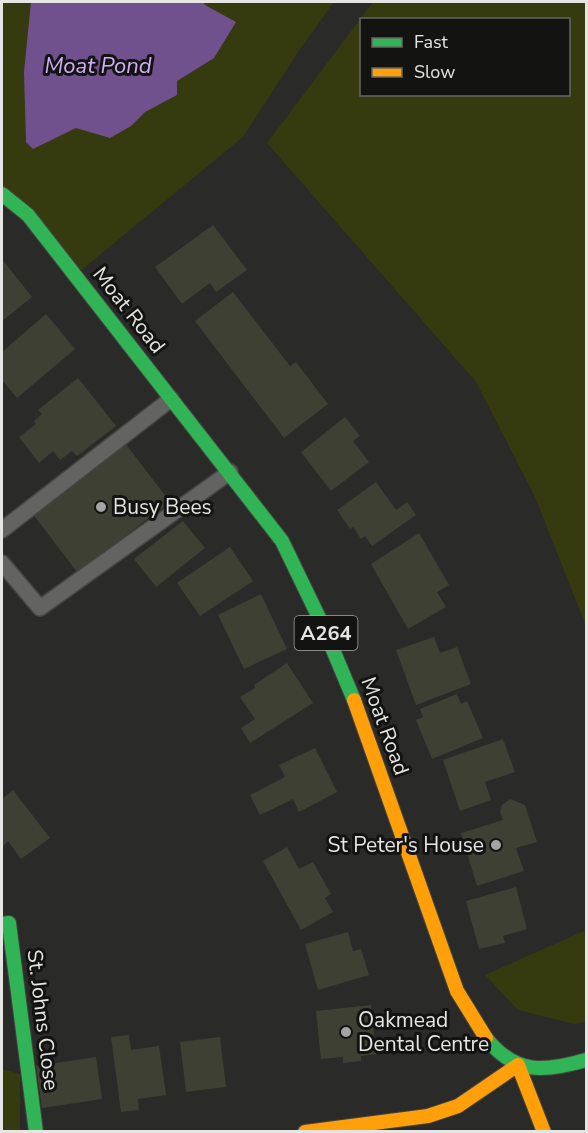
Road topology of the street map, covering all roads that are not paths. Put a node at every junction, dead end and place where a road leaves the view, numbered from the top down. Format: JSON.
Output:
{"nodes":[{"id":1,"x":2,"y":194,"type":"edge"},
{"id":2,"x":171,"y":399,"type":"junction"},
{"id":3,"x":230,"y":472,"type":"junction"},
{"id":4,"x":2,"y":530,"type":"edge"},
{"id":5,"x":2,"y":563,"type":"edge"},
{"id":6,"x":2,"y":924,"type":"edge"},
{"id":7,"x":586,"y":1060,"type":"edge"},
{"id":8,"x":518,"y":1065,"type":"junction"},
{"id":9,"x":36,"y":1131,"type":"edge"},
{"id":10,"x":305,"y":1131,"type":"edge"},
{"id":11,"x":544,"y":1131,"type":"edge"}],
"edges":[{"from":1,"to":2,"type":"main road","name":"Moat Road","number":"A264"},
{"from":2,"to":3,"type":"main road","name":"Moat Road","number":"A264"},
{"from":2,"to":4,"type":"lane"},
{"from":3,"to":5,"type":"lane"},
{"from":3,"to":8,"type":"main road","name":"Moat Road","number":"A264"},
{"from":6,"to":9,"type":"main road","name":"St. Johns Close"},
{"from":7,"to":8,"type":"main road"},
{"from":8,"to":10,"type":"main road"},
{"from":8,"to":11,"type":"main road"}]}
